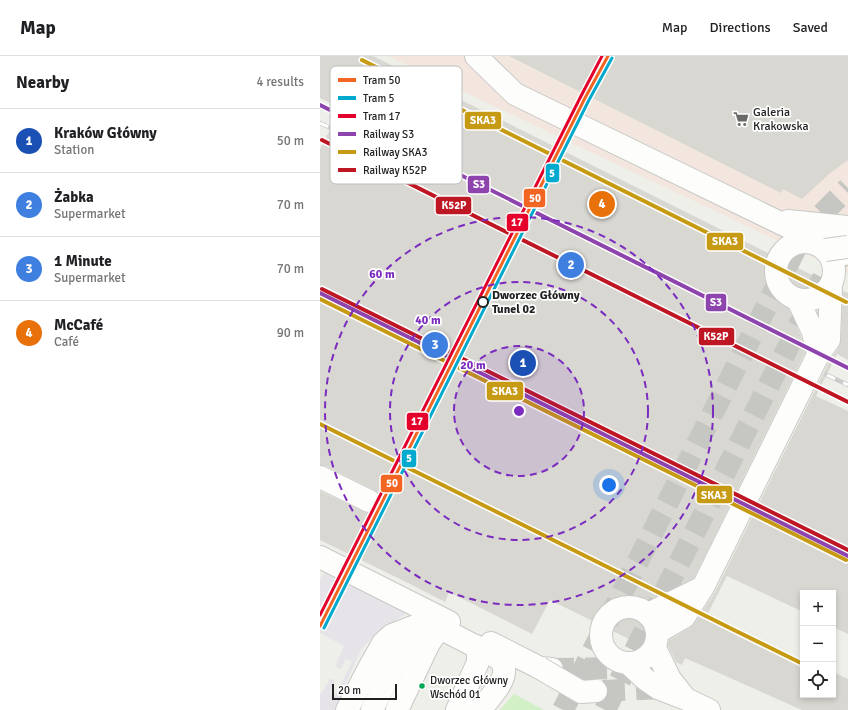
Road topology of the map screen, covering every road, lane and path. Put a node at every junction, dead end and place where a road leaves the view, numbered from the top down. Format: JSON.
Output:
{"nodes":[{"id":1,"x":476,"y":56,"type":"edge"},
{"id":2,"x":774,"y":220,"type":"junction"},
{"id":3,"x":848,"y":227,"type":"edge"},
{"id":4,"x":848,"y":247,"type":"edge"},
{"id":5,"x":837,"y":264,"type":"edge"},
{"id":6,"x":798,"y":300,"type":"junction"},
{"id":7,"x":818,"y":355,"type":"junction"},
{"id":8,"x":320,"y":477,"type":"edge"},
{"id":9,"x":369,"y":501,"type":"dead end"},
{"id":10,"x":325,"y":563,"type":"edge"},
{"id":11,"x":703,"y":587,"type":"junction"},
{"id":12,"x":648,"y":614,"type":"junction"},
{"id":13,"x":418,"y":625,"type":"junction"},
{"id":14,"x":440,"y":628,"type":"junction"},
{"id":15,"x":656,"y":640,"type":"junction"},
{"id":16,"x":476,"y":646,"type":"junction"},
{"id":17,"x":629,"y":664,"type":"junction"},
{"id":18,"x":596,"y":691,"type":"tunnel mouth"},
{"id":19,"x":673,"y":693,"type":"junction"},
{"id":20,"x":347,"y":710,"type":"edge"},
{"id":21,"x":372,"y":710,"type":"edge"},
{"id":22,"x":397,"y":710,"type":"edge"},
{"id":23,"x":457,"y":710,"type":"edge"},
{"id":24,"x":480,"y":710,"type":"edge"},
{"id":25,"x":709,"y":710,"type":"edge"}],
"edges":[{"from":1,"to":2,"type":"lane"},
{"from":2,"to":3,"type":"lane"},
{"from":2,"to":5,"type":"lane"},
{"from":4,"to":5,"type":"lane","bridge":true},
{"from":5,"to":6,"type":"lane"},
{"from":5,"to":6,"type":"lane"},
{"from":5,"to":7,"type":"lane"},
{"from":6,"to":7,"type":"lane"},
{"from":7,"to":11,"type":"lane"},
{"from":8,"to":9,"type":"lane"},
{"from":10,"to":18,"type":"lane","bridge":true},
{"from":11,"to":12,"type":"lane"},
{"from":11,"to":15,"type":"lane"},
{"from":12,"to":15,"type":"lane"},
{"from":12,"to":17,"type":"lane"},
{"from":13,"to":14,"type":"lane"},
{"from":13,"to":20,"type":"lane"},
{"from":13,"to":21,"type":"lane"},
{"from":14,"to":16,"type":"lane"},
{"from":14,"to":22,"type":"lane"},
{"from":15,"to":17,"type":"lane"},
{"from":15,"to":19,"type":"lane"},
{"from":16,"to":23,"type":"lane"},
{"from":16,"to":24,"type":"lane"},
{"from":17,"to":19,"type":"lane"},
{"from":19,"to":25,"type":"lane"}]}
